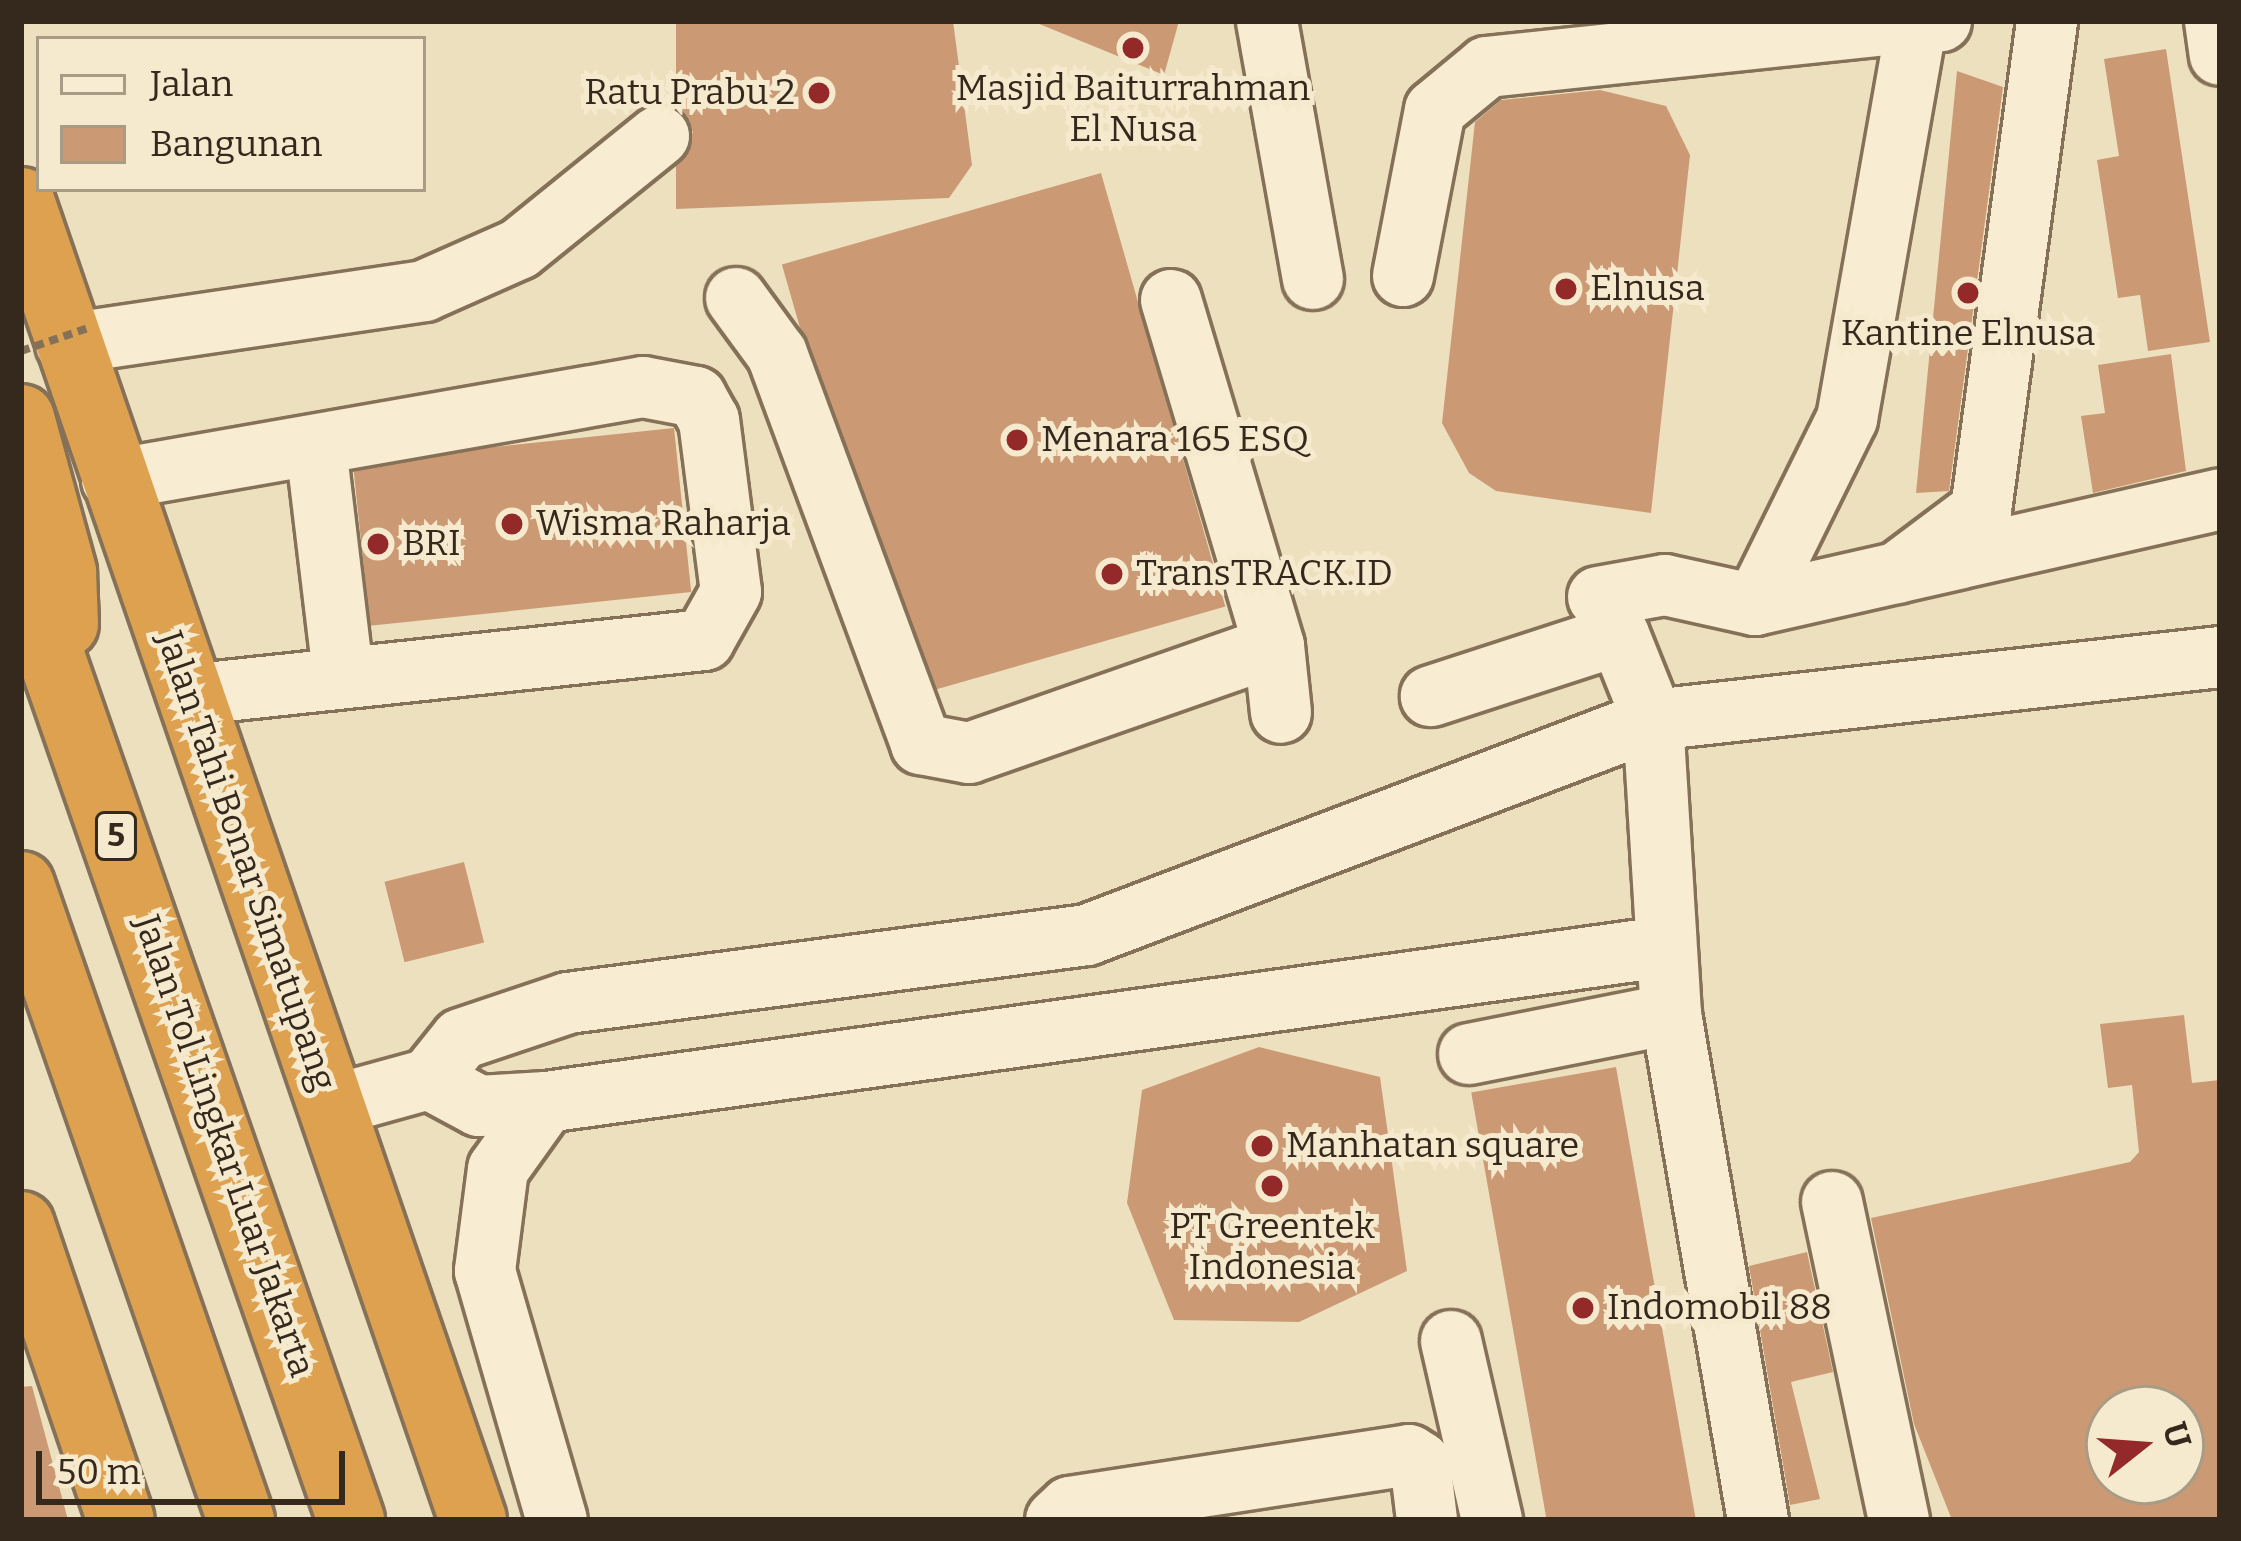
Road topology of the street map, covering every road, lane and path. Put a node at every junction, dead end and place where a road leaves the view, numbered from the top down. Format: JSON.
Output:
{"nodes":[{"id":1,"x":1267,"y":21,"type":"edge"},
{"id":2,"x":1941,"y":21,"type":"edge"},
{"id":3,"x":2047,"y":21,"type":"edge"},
{"id":4,"x":2215,"y":21,"type":"edge"},
{"id":5,"x":1917,"y":22,"type":"edge"},
{"id":6,"x":2220,"y":55,"type":"edge"},
{"id":7,"x":659,"y":136,"type":"dead end"},
{"id":8,"x":21,"y":201,"type":"edge"},
{"id":9,"x":1403,"y":276,"type":"dead end"},
{"id":10,"x":1313,"y":279,"type":"dead end"},
{"id":11,"x":736,"y":298,"type":"dead end"},
{"id":12,"x":1171,"y":300,"type":"dead end"},
{"id":13,"x":60,"y":340,"type":"edge"},
{"id":14,"x":21,"y":418,"type":"edge"},
{"id":15,"x":316,"y":447,"type":"junction"},
{"id":16,"x":112,"y":480,"type":"junction"},
{"id":17,"x":2220,"y":500,"type":"edge"},
{"id":18,"x":21,"y":569,"type":"edge"},
{"id":19,"x":1897,"y":573,"type":"junction"},
{"id":20,"x":1598,"y":597,"type":"dead end"},
{"id":21,"x":1755,"y":604,"type":"junction"},
{"id":22,"x":1274,"y":646,"type":"junction"},
{"id":23,"x":47,"y":650,"type":"junction"},
{"id":24,"x":2220,"y":657,"type":"edge"},
{"id":25,"x":343,"y":674,"type":"junction"},
{"id":26,"x":188,"y":695,"type":"junction"},
{"id":27,"x":1431,"y":696,"type":"dead end"},
{"id":28,"x":1281,"y":713,"type":"dead end"},
{"id":29,"x":1653,"y":720,"type":"junction"},
{"id":30,"x":21,"y":885,"type":"edge"},
{"id":31,"x":1663,"y":947,"type":"junction"},
{"id":32,"x":1671,"y":1014,"type":"junction"},
{"id":33,"x":1469,"y":1054,"type":"dead end"},
{"id":34,"x":429,"y":1079,"type":"junction"},
{"id":35,"x":546,"y":1102,"type":"junction"},
{"id":36,"x":331,"y":1106,"type":"junction"},
{"id":37,"x":1832,"y":1202,"type":"dead end"},
{"id":38,"x":21,"y":1225,"type":"edge"},
{"id":39,"x":394,"y":1288,"type":"junction"},
{"id":40,"x":488,"y":1302,"type":"junction"},
{"id":41,"x":1451,"y":1341,"type":"dead end"},
{"id":42,"x":191,"y":1376,"type":"junction"},
{"id":43,"x":350,"y":1504,"type":"edge"},
{"id":44,"x":122,"y":1520,"type":"edge"},
{"id":45,"x":206,"y":1520,"type":"edge"},
{"id":46,"x":241,"y":1520,"type":"edge"},
{"id":47,"x":473,"y":1520,"type":"edge"},
{"id":48,"x":557,"y":1520,"type":"edge"},
{"id":49,"x":1056,"y":1520,"type":"edge"},
{"id":50,"x":1427,"y":1520,"type":"edge"},
{"id":51,"x":1492,"y":1520,"type":"edge"},
{"id":52,"x":1758,"y":1520,"type":"edge"},
{"id":53,"x":1899,"y":1520,"type":"edge"}],
"edges":[{"from":1,"to":10,"type":"street"},
{"from":2,"to":5,"type":"street"},
{"from":3,"to":19,"type":"street"},
{"from":4,"to":6,"type":"street"},
{"from":5,"to":9,"type":"street"},
{"from":5,"to":21,"type":"street"},
{"from":7,"to":13,"type":"street"},
{"from":8,"to":13,"type":"highway","name":"Jalan Tahi Bonar Simatupang"},
{"from":11,"to":22,"type":"street"},
{"from":12,"to":22,"type":"street"},
{"from":13,"to":16,"type":"highway","name":"Jalan Tahi Bonar Simatupang"},
{"from":14,"to":23,"type":"highway"},
{"from":15,"to":16,"type":"street"},
{"from":15,"to":25,"type":"street"},
{"from":15,"to":25,"type":"street"},
{"from":16,"to":26,"type":"highway","name":"Jalan Tahi Bonar Simatupang"},
{"from":17,"to":19,"type":"street"},
{"from":18,"to":23,"type":"highway","name":"Jalan Tol Lingkar Luar Jakarta","number":"5"},
{"from":19,"to":21,"type":"street"},
{"from":20,"to":21,"type":"street"},
{"from":22,"to":28,"type":"street"},
{"from":23,"to":43,"type":"highway","name":"Jalan Tol Lingkar Luar Jakarta","number":"5"},
{"from":24,"to":29,"type":"street"},
{"from":25,"to":26,"type":"street"},
{"from":26,"to":36,"type":"highway","name":"Jalan Tahi Bonar Simatupang"},
{"from":27,"to":29,"type":"street"},
{"from":29,"to":31,"type":"street"},
{"from":29,"to":34,"type":"street"},
{"from":30,"to":42,"type":"highway"},
{"from":31,"to":32,"type":"street"},
{"from":31,"to":35,"type":"street"},
{"from":32,"to":33,"type":"street"},
{"from":32,"to":52,"type":"street"},
{"from":34,"to":35,"type":"street"},
{"from":34,"to":36,"type":"street"},
{"from":35,"to":40,"type":"street"},
{"from":36,"to":39,"type":"highway","name":"Jalan Tahi Bonar Simatupang"},
{"from":37,"to":53,"type":"street"},
{"from":38,"to":44,"type":"highway"},
{"from":39,"to":40,"type":"street"},
{"from":39,"to":47,"type":"highway","name":"Jalan Tahi Bonar Simatupang"},
{"from":40,"to":48,"type":"street"},
{"from":41,"to":51,"type":"street"},
{"from":42,"to":45,"type":"highway"},
{"from":42,"to":46,"type":"highway"},
{"from":49,"to":50,"type":"street"}]}
